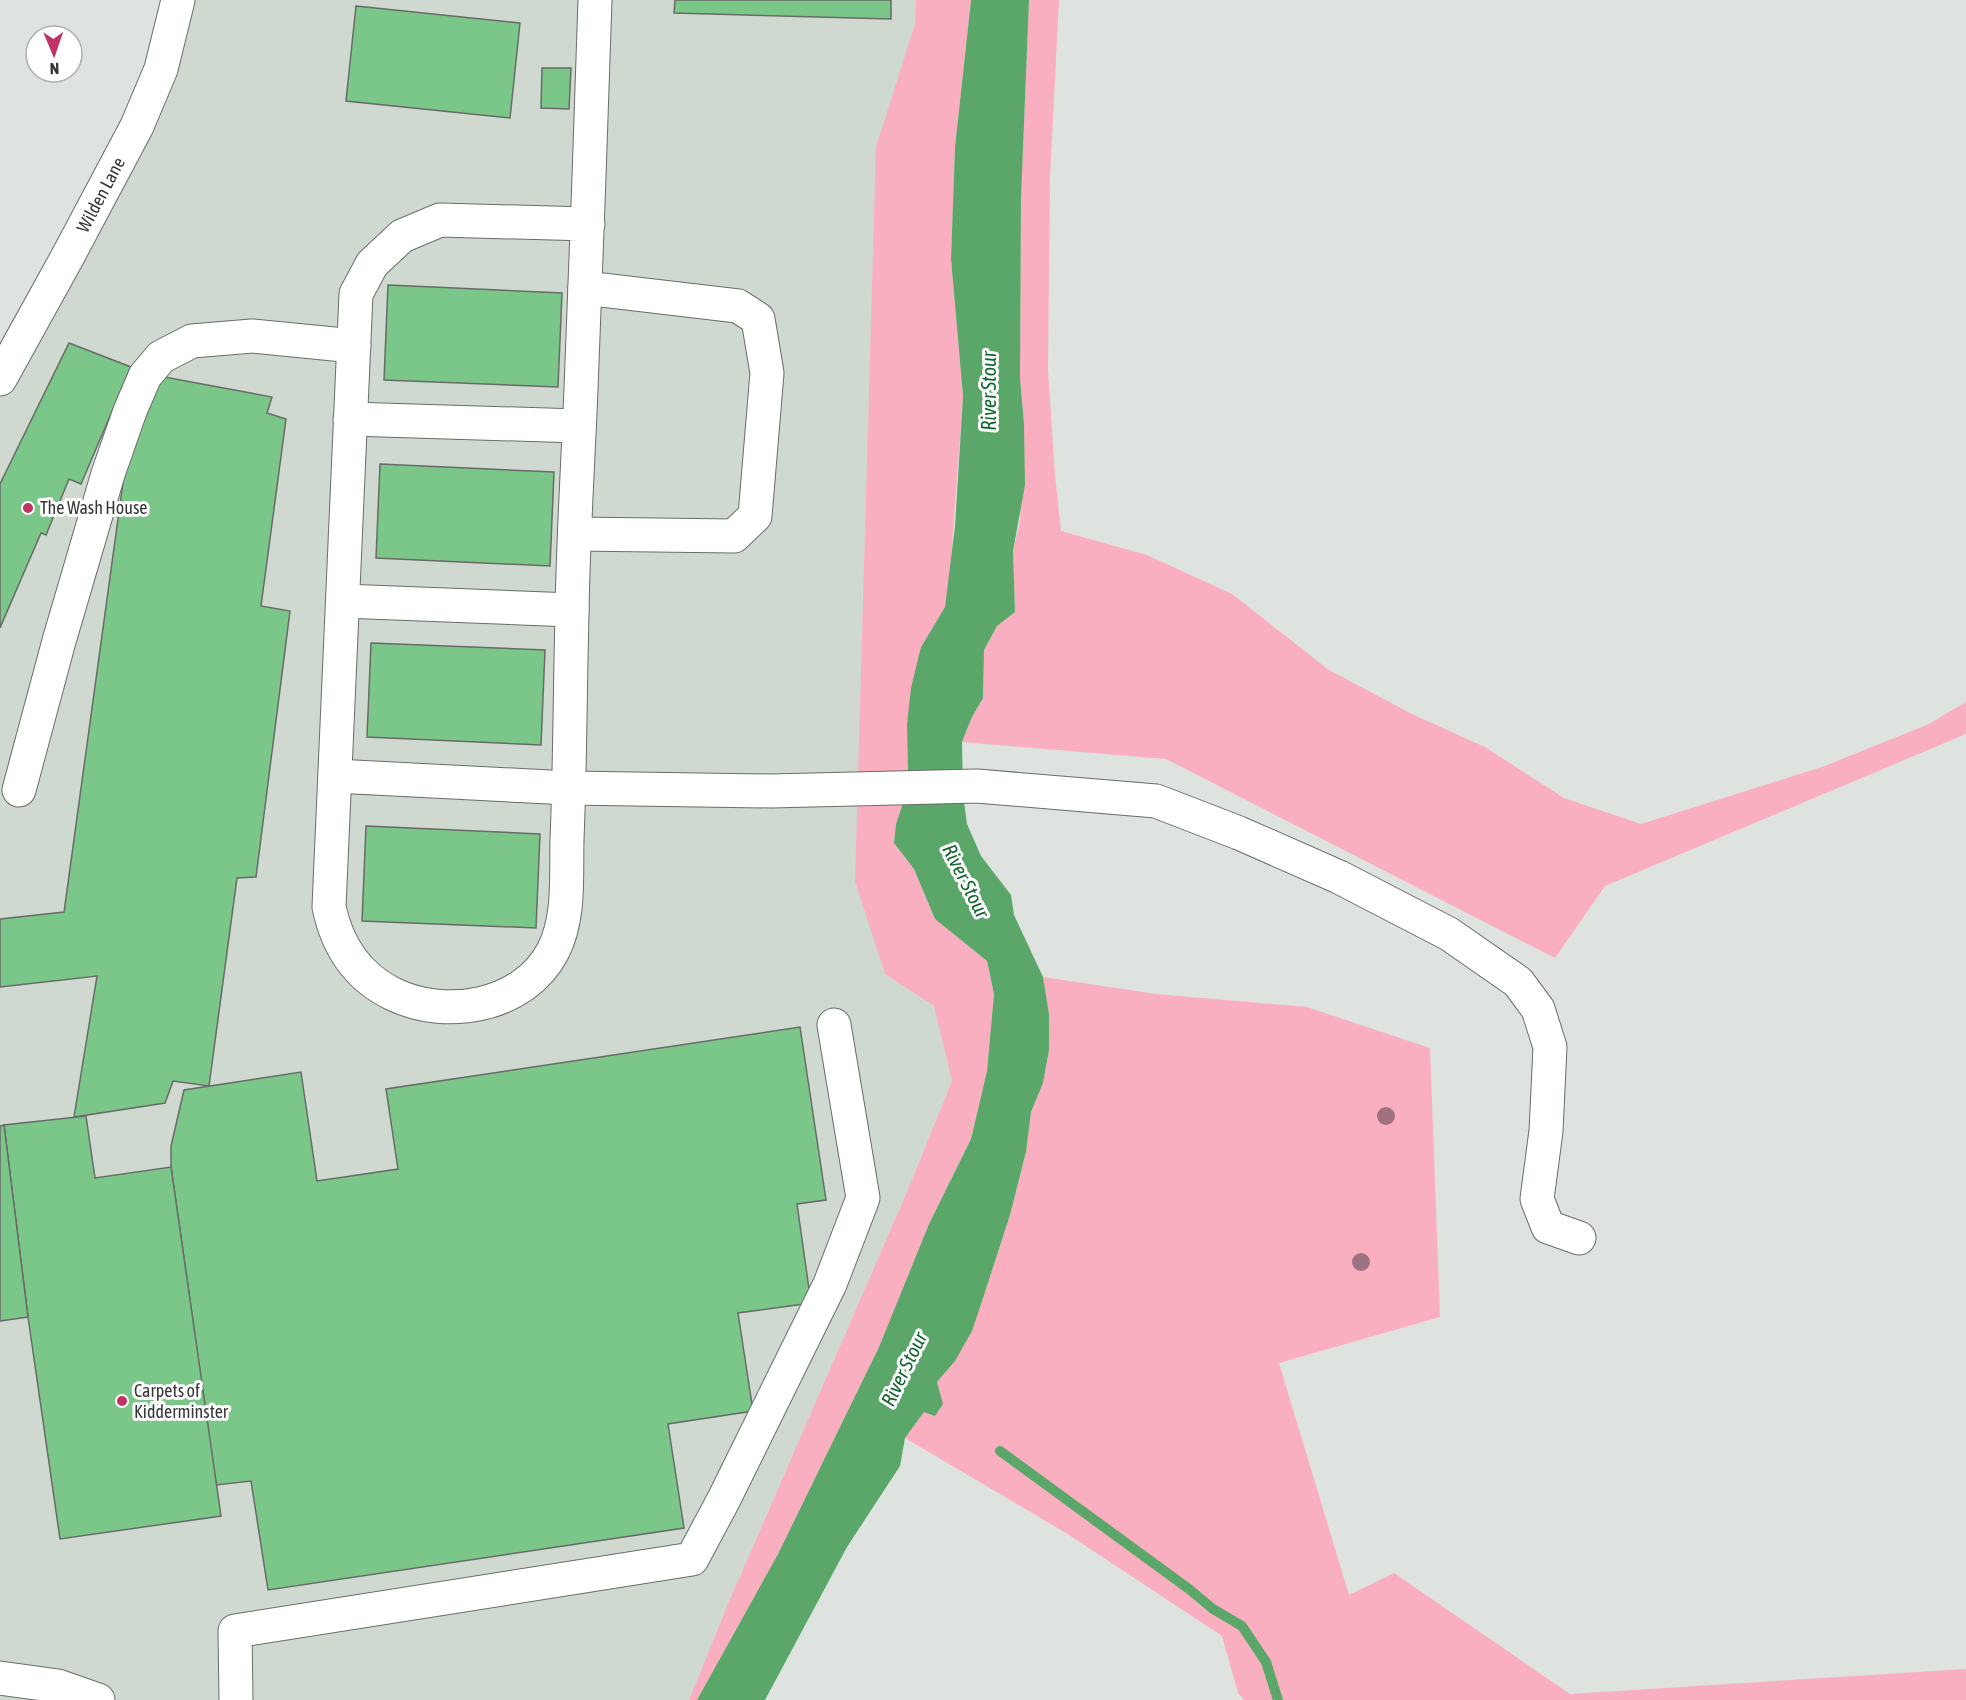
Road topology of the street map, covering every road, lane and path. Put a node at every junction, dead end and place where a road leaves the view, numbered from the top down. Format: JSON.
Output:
{"nodes":[{"id":1,"x":178,"y":0,"type":"edge"},
{"id":2,"x":595,"y":0,"type":"edge"},
{"id":3,"x":588,"y":224,"type":"junction"},
{"id":4,"x":585,"y":288,"type":"junction"},
{"id":5,"x":354,"y":346,"type":"junction"},
{"id":6,"x":0,"y":379,"type":"edge"},
{"id":7,"x":350,"y":419,"type":"junction"},
{"id":8,"x":579,"y":426,"type":"junction"},
{"id":9,"x":575,"y":534,"type":"junction"},
{"id":10,"x":342,"y":602,"type":"junction"},
{"id":11,"x":572,"y":610,"type":"junction"},
{"id":12,"x":335,"y":776,"type":"junction"},
{"id":13,"x":569,"y":788,"type":"junction"},
{"id":14,"x":19,"y":790,"type":"dead end"},
{"id":15,"x":834,"y":1025,"type":"dead end"},
{"id":16,"x":1579,"y":1238,"type":"dead end"},
{"id":17,"x":0,"y":1678,"type":"edge"},
{"id":18,"x":98,"y":1700,"type":"edge"},
{"id":19,"x":236,"y":1700,"type":"edge"}],
"edges":[{"from":1,"to":6,"type":"street","name":"Wilden Lane"},
{"from":2,"to":3,"type":"street"},
{"from":3,"to":4,"type":"street"},
{"from":3,"to":5,"type":"street"},
{"from":4,"to":8,"type":"street"},
{"from":4,"to":9,"type":"street"},
{"from":5,"to":7,"type":"street"},
{"from":5,"to":14,"type":"street"},
{"from":7,"to":8,"type":"street"},
{"from":7,"to":10,"type":"street"},
{"from":8,"to":9,"type":"street"},
{"from":9,"to":11,"type":"street"},
{"from":10,"to":11,"type":"street"},
{"from":10,"to":12,"type":"street"},
{"from":11,"to":13,"type":"street"},
{"from":12,"to":13,"type":"street"},
{"from":12,"to":13,"type":"street"},
{"from":13,"to":16,"type":"street"},
{"from":15,"to":19,"type":"street"},
{"from":17,"to":18,"type":"street"}]}
